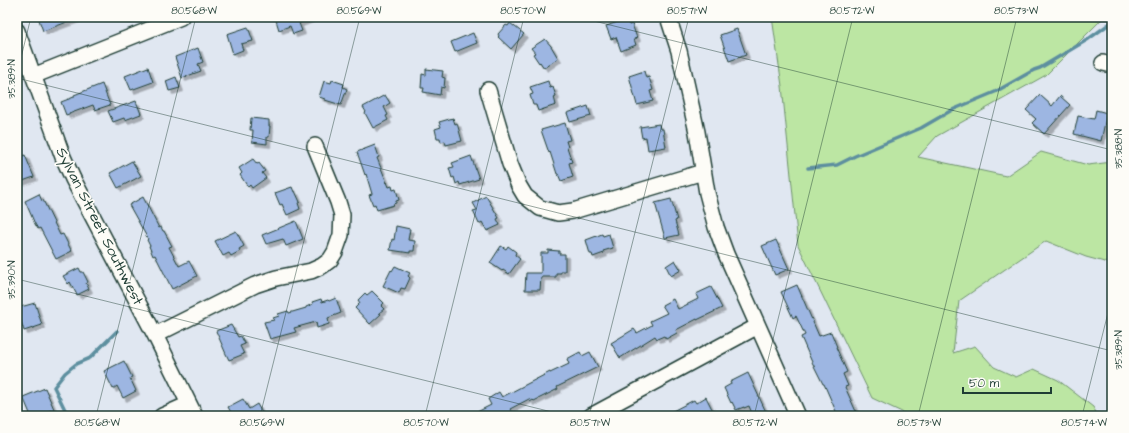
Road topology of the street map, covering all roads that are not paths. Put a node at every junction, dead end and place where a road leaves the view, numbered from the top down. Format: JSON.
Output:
{"nodes":[{"id":1,"x":181,"y":17,"type":"edge"},
{"id":2,"x":668,"y":17,"type":"edge"},
{"id":3,"x":17,"y":31,"type":"edge"},
{"id":4,"x":33,"y":76,"type":"junction"},
{"id":5,"x":488,"y":90,"type":"dead end"},
{"id":6,"x":315,"y":146,"type":"dead end"},
{"id":7,"x":703,"y":172,"type":"junction"},
{"id":8,"x":758,"y":326,"type":"junction"},
{"id":9,"x":155,"y":335,"type":"junction"},
{"id":10,"x":192,"y":410,"type":"edge"},
{"id":11,"x":162,"y":416,"type":"edge"},
{"id":12,"x":591,"y":416,"type":"edge"},
{"id":13,"x":798,"y":416,"type":"edge"}],
"edges":[{"from":1,"to":4,"type":"street"},
{"from":2,"to":7,"type":"street"},
{"from":3,"to":4,"type":"street","name":"Sylvan Street Southwest"},
{"from":4,"to":9,"type":"street","name":"Sylvan Street Southwest"},
{"from":5,"to":7,"type":"street"},
{"from":6,"to":9,"type":"street"},
{"from":7,"to":8,"type":"street"},
{"from":8,"to":12,"type":"street"},
{"from":8,"to":13,"type":"street"},
{"from":9,"to":10,"type":"street","name":"Sylvan Street Southwest"},
{"from":10,"to":11,"type":"street"}]}
